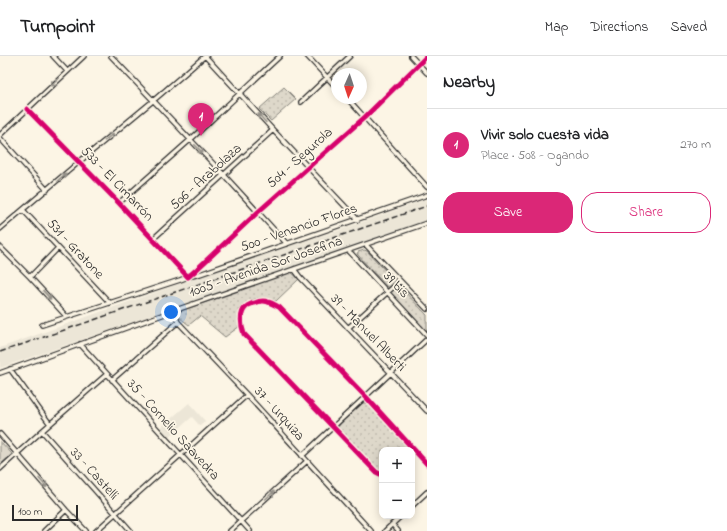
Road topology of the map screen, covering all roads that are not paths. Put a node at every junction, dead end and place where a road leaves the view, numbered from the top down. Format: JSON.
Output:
{"nodes":[{"id":1,"x":53,"y":56,"type":"edge"},
{"id":2,"x":84,"y":56,"type":"edge"},
{"id":3,"x":111,"y":56,"type":"edge"},
{"id":4,"x":205,"y":56,"type":"edge"},
{"id":5,"x":280,"y":56,"type":"edge"},
{"id":6,"x":307,"y":56,"type":"edge"},
{"id":7,"x":350,"y":56,"type":"edge"},
{"id":8,"x":412,"y":56,"type":"edge"},
{"id":9,"x":427,"y":56,"type":"edge"},
{"id":10,"x":419,"y":64,"type":"junction"},
{"id":11,"x":67,"y":71,"type":"junction"},
{"id":12,"x":427,"y":73,"type":"edge"},
{"id":13,"x":328,"y":78,"type":"junction"},
{"id":14,"x":331,"y":81,"type":"edge"},
{"id":15,"x":240,"y":94,"type":"junction"},
{"id":16,"x":154,"y":100,"type":"junction"},
{"id":17,"x":301,"y":102,"type":"dead end"},
{"id":18,"x":353,"y":104,"type":"edge"},
{"id":19,"x":27,"y":109,"type":"junction"},
{"id":20,"x":365,"y":117,"type":"junction"},
{"id":21,"x":273,"y":130,"type":"junction"},
{"id":22,"x":0,"y":137,"type":"edge"},
{"id":23,"x":190,"y":140,"type":"junction"},
{"id":24,"x":79,"y":162,"type":"junction"},
{"id":25,"x":308,"y":167,"type":"junction"},
{"id":26,"x":224,"y":175,"type":"junction"},
{"id":27,"x":427,"y":187,"type":"edge"},
{"id":28,"x":47,"y":190,"type":"junction"},
{"id":29,"x":427,"y":195,"type":"edge"},
{"id":30,"x":118,"y":203,"type":"junction"},
{"id":31,"x":23,"y":210,"type":"junction"},
{"id":32,"x":258,"y":212,"type":"junction"},
{"id":33,"x":358,"y":220,"type":"junction"},
{"id":34,"x":427,"y":223,"type":"edge"},
{"id":35,"x":0,"y":229,"type":"edge"},
{"id":36,"x":153,"y":239,"type":"junction"},
{"id":37,"x":287,"y":244,"type":"junction"},
{"id":38,"x":366,"y":245,"type":"junction"},
{"id":39,"x":0,"y":247,"type":"edge"},
{"id":40,"x":58,"y":248,"type":"junction"},
{"id":41,"x":349,"y":251,"type":"junction"},
{"id":42,"x":294,"y":269,"type":"junction"},
{"id":43,"x":30,"y":277,"type":"junction"},
{"id":44,"x":188,"y":277,"type":"junction"},
{"id":45,"x":400,"y":281,"type":"junction"},
{"id":46,"x":387,"y":292,"type":"junction"},
{"id":47,"x":110,"y":302,"type":"junction"},
{"id":48,"x":427,"y":309,"type":"edge"},
{"id":49,"x":173,"y":311,"type":"junction"},
{"id":50,"x":66,"y":316,"type":"junction"},
{"id":51,"x":178,"y":322,"type":"junction"},
{"id":52,"x":42,"y":325,"type":"dead end"},
{"id":53,"x":348,"y":328,"type":"junction"},
{"id":54,"x":427,"y":335,"type":"edge"},
{"id":55,"x":427,"y":339,"type":"edge"},
{"id":56,"x":80,"y":344,"type":"junction"},
{"id":57,"x":10,"y":369,"type":"junction"},
{"id":58,"x":391,"y":372,"type":"junction"},
{"id":59,"x":0,"y":373,"type":"edge"},
{"id":60,"x":108,"y":374,"type":"junction"},
{"id":61,"x":112,"y":380,"type":"junction"},
{"id":62,"x":247,"y":395,"type":"junction"},
{"id":63,"x":366,"y":397,"type":"junction"},
{"id":64,"x":427,"y":410,"type":"edge"},
{"id":65,"x":50,"y":424,"type":"junction"},
{"id":66,"x":334,"y":427,"type":"junction"},
{"id":67,"x":42,"y":431,"type":"junction"},
{"id":68,"x":0,"y":434,"type":"edge"},
{"id":69,"x":409,"y":447,"type":"edge"},
{"id":70,"x":17,"y":453,"type":"junction"},
{"id":71,"x":415,"y":453,"type":"edge"},
{"id":72,"x":180,"y":455,"type":"junction"},
{"id":73,"x":302,"y":456,"type":"junction"},
{"id":74,"x":307,"y":461,"type":"junction"},
{"id":75,"x":427,"y":464,"type":"edge"},
{"id":76,"x":0,"y":469,"type":"edge"},
{"id":77,"x":379,"y":472,"type":"edge"},
{"id":78,"x":427,"y":492,"type":"edge"},
{"id":79,"x":415,"y":503,"type":"edge"},
{"id":80,"x":66,"y":510,"type":"junction"},
{"id":81,"x":116,"y":514,"type":"junction"},
{"id":82,"x":398,"y":519,"type":"edge"},
{"id":83,"x":241,"y":521,"type":"junction"},
{"id":84,"x":392,"y":524,"type":"junction"},
{"id":85,"x":368,"y":528,"type":"junction"},
{"id":86,"x":44,"y":531,"type":"edge"},
{"id":87,"x":86,"y":531,"type":"edge"},
{"id":88,"x":96,"y":531,"type":"edge"},
{"id":89,"x":131,"y":531,"type":"edge"},
{"id":90,"x":230,"y":531,"type":"edge"},
{"id":91,"x":250,"y":531,"type":"edge"},
{"id":92,"x":364,"y":531,"type":"edge"},
{"id":93,"x":371,"y":531,"type":"edge"},
{"id":94,"x":385,"y":531,"type":"edge"},
{"id":95,"x":398,"y":531,"type":"edge"}],
"edges":[{"from":1,"to":11,"type":"street"},
{"from":2,"to":11,"type":"street"},
{"from":3,"to":16,"type":"street"},
{"from":4,"to":15,"type":"street"},
{"from":4,"to":16,"type":"street"},
{"from":5,"to":15,"type":"street"},
{"from":6,"to":13,"type":"street"},
{"from":7,"to":13,"type":"street"},
{"from":8,"to":10,"type":"street"},
{"from":9,"to":10,"type":"street","name":"504 - Segurola"},
{"from":10,"to":12,"type":"street"},
{"from":10,"to":20,"type":"street","name":"504 - Segurola"},
{"from":11,"to":19,"type":"street","one_way":true},
{"from":13,"to":14,"type":"street"},
{"from":13,"to":17,"type":"street"},
{"from":21,"to":15,"type":"street","one_way":true},
{"from":15,"to":23,"type":"street"},
{"from":16,"to":23,"type":"street"},
{"from":24,"to":16,"type":"street","one_way":true},
{"from":18,"to":20,"type":"street"},
{"from":19,"to":22,"type":"street"},
{"from":19,"to":24,"type":"street","name":"533 - El Cimarrón"},
{"from":20,"to":25,"type":"street","name":"504 - Segurola"},
{"from":20,"to":27,"type":"street"},
{"from":21,"to":25,"type":"street"},
{"from":21,"to":26,"type":"street","name":"506 - Arabolaza"},
{"from":22,"to":28,"type":"street"},
{"from":23,"to":26,"type":"street","one_way":true},
{"from":23,"to":30,"type":"street"},
{"from":28,"to":24,"type":"street","one_way":true},
{"from":24,"to":30,"type":"street","name":"533 - El Cimarrón"},
{"from":25,"to":32,"type":"street","name":"504 - Segurola"},
{"from":25,"to":33,"type":"street"},
{"from":26,"to":32,"type":"street"},
{"from":26,"to":36,"type":"street","name":"506 - Arabolaza"},
{"from":28,"to":31,"type":"street"},
{"from":29,"to":33,"type":"street","name":"500 - Venancio Flores"},
{"from":30,"to":36,"type":"street","name":"533 - El Cimarrón"},
{"from":31,"to":35,"type":"street"},
{"from":31,"to":40,"type":"street","name":"531 - Gratone"},
{"from":32,"to":37,"type":"street"},
{"from":32,"to":44,"type":"street","name":"504 - Segurola"},
{"from":33,"to":37,"type":"street","name":"500 - Venancio Flores"},
{"from":34,"to":38,"type":"street","name":"1005 - Avenida Sor Josefina"},
{"from":36,"to":44,"type":"street","name":"533 - El Cimarrón"},
{"from":37,"to":44,"type":"street","name":"500 - Venancio Flores"},
{"from":38,"to":41,"type":"street","name":"1005 - Avenida Sor Josefina"},
{"from":38,"to":45,"type":"street"},
{"from":39,"to":43,"type":"street"},
{"from":40,"to":43,"type":"street"},
{"from":40,"to":47,"type":"street","name":"531 - Gratone"},
{"from":41,"to":42,"type":"street","name":"1005 - Avenida Sor Josefina"},
{"from":41,"to":46,"type":"street","name":"39 bis"},
{"from":42,"to":49,"type":"street","name":"1005 - Avenida Sor Josefina"},
{"from":42,"to":53,"type":"street","name":"39 - Manuel Alberti"},
{"from":43,"to":50,"type":"street","one_way":true},
{"from":44,"to":47,"type":"street","name":"500 - Venancio Flores"},
{"from":45,"to":46,"type":"street"},
{"from":45,"to":48,"type":"street"},
{"from":46,"to":53,"type":"street"},
{"from":46,"to":54,"type":"street","name":"39 bis"},
{"from":47,"to":50,"type":"street","name":"500 - Venancio Flores"},
{"from":49,"to":51,"type":"street","name":"37 - Urquiza"},
{"from":49,"to":56,"type":"street","name":"1005 - Avenida Sor Josefina"},
{"from":50,"to":52,"type":"street","name":"500 - Venancio Flores"},
{"from":51,"to":61,"type":"street"},
{"from":51,"to":62,"type":"street","name":"37 - Urquiza"},
{"from":53,"to":58,"type":"street","name":"39 - Manuel Alberti"},
{"from":55,"to":58,"type":"street"},
{"from":56,"to":57,"type":"street","name":"1005 - Avenida Sor Josefina"},
{"from":56,"to":60,"type":"street","name":"35 - Cornelio Saavedra"},
{"from":57,"to":59,"type":"street","name":"1005 - Avenida Sor Josefina"},
{"from":57,"to":65,"type":"street"},
{"from":58,"to":63,"type":"street"},
{"from":58,"to":64,"type":"street","name":"39 - Manuel Alberti"},
{"from":60,"to":61,"type":"street","name":"35 - Cornelio Saavedra"},
{"from":60,"to":65,"type":"street"},
{"from":61,"to":72,"type":"street","name":"35 - Cornelio Saavedra"},
{"from":62,"to":72,"type":"street"},
{"from":62,"to":73,"type":"street","name":"37 - Urquiza"},
{"from":63,"to":66,"type":"street"},
{"from":63,"to":66,"type":"street"},
{"from":63,"to":69,"type":"street"},
{"from":65,"to":67,"type":"street"},
{"from":66,"to":73,"type":"street"},
{"from":66,"to":77,"type":"street"},
{"from":67,"to":70,"type":"street"},
{"from":67,"to":81,"type":"street","name":"33 - Castelli"},
{"from":68,"to":70,"type":"street"},
{"from":70,"to":76,"type":"street"},
{"from":70,"to":80,"type":"street","one_way":true},
{"from":71,"to":75,"type":"street"},
{"from":72,"to":81,"type":"street"},
{"from":72,"to":83,"type":"street","name":"35 - Cornelio Saavedra"},
{"from":73,"to":74,"type":"street","name":"37 - Urquiza"},
{"from":83,"to":74,"type":"street","one_way":true},
{"from":74,"to":85,"type":"street","name":"37 - Urquiza"},
{"from":78,"to":79,"type":"street"},
{"from":80,"to":86,"type":"street"},
{"from":80,"to":87,"type":"street"},
{"from":81,"to":88,"type":"street"},
{"from":81,"to":89,"type":"street","name":"33 - Castelli"},
{"from":82,"to":84,"type":"street"},
{"from":83,"to":90,"type":"street"},
{"from":83,"to":91,"type":"street","name":"35 - Cornelio Saavedra"},
{"from":84,"to":94,"type":"street"},
{"from":84,"to":95,"type":"street"},
{"from":85,"to":92,"type":"street"},
{"from":85,"to":93,"type":"street","name":"37 - Urquiza"}]}
